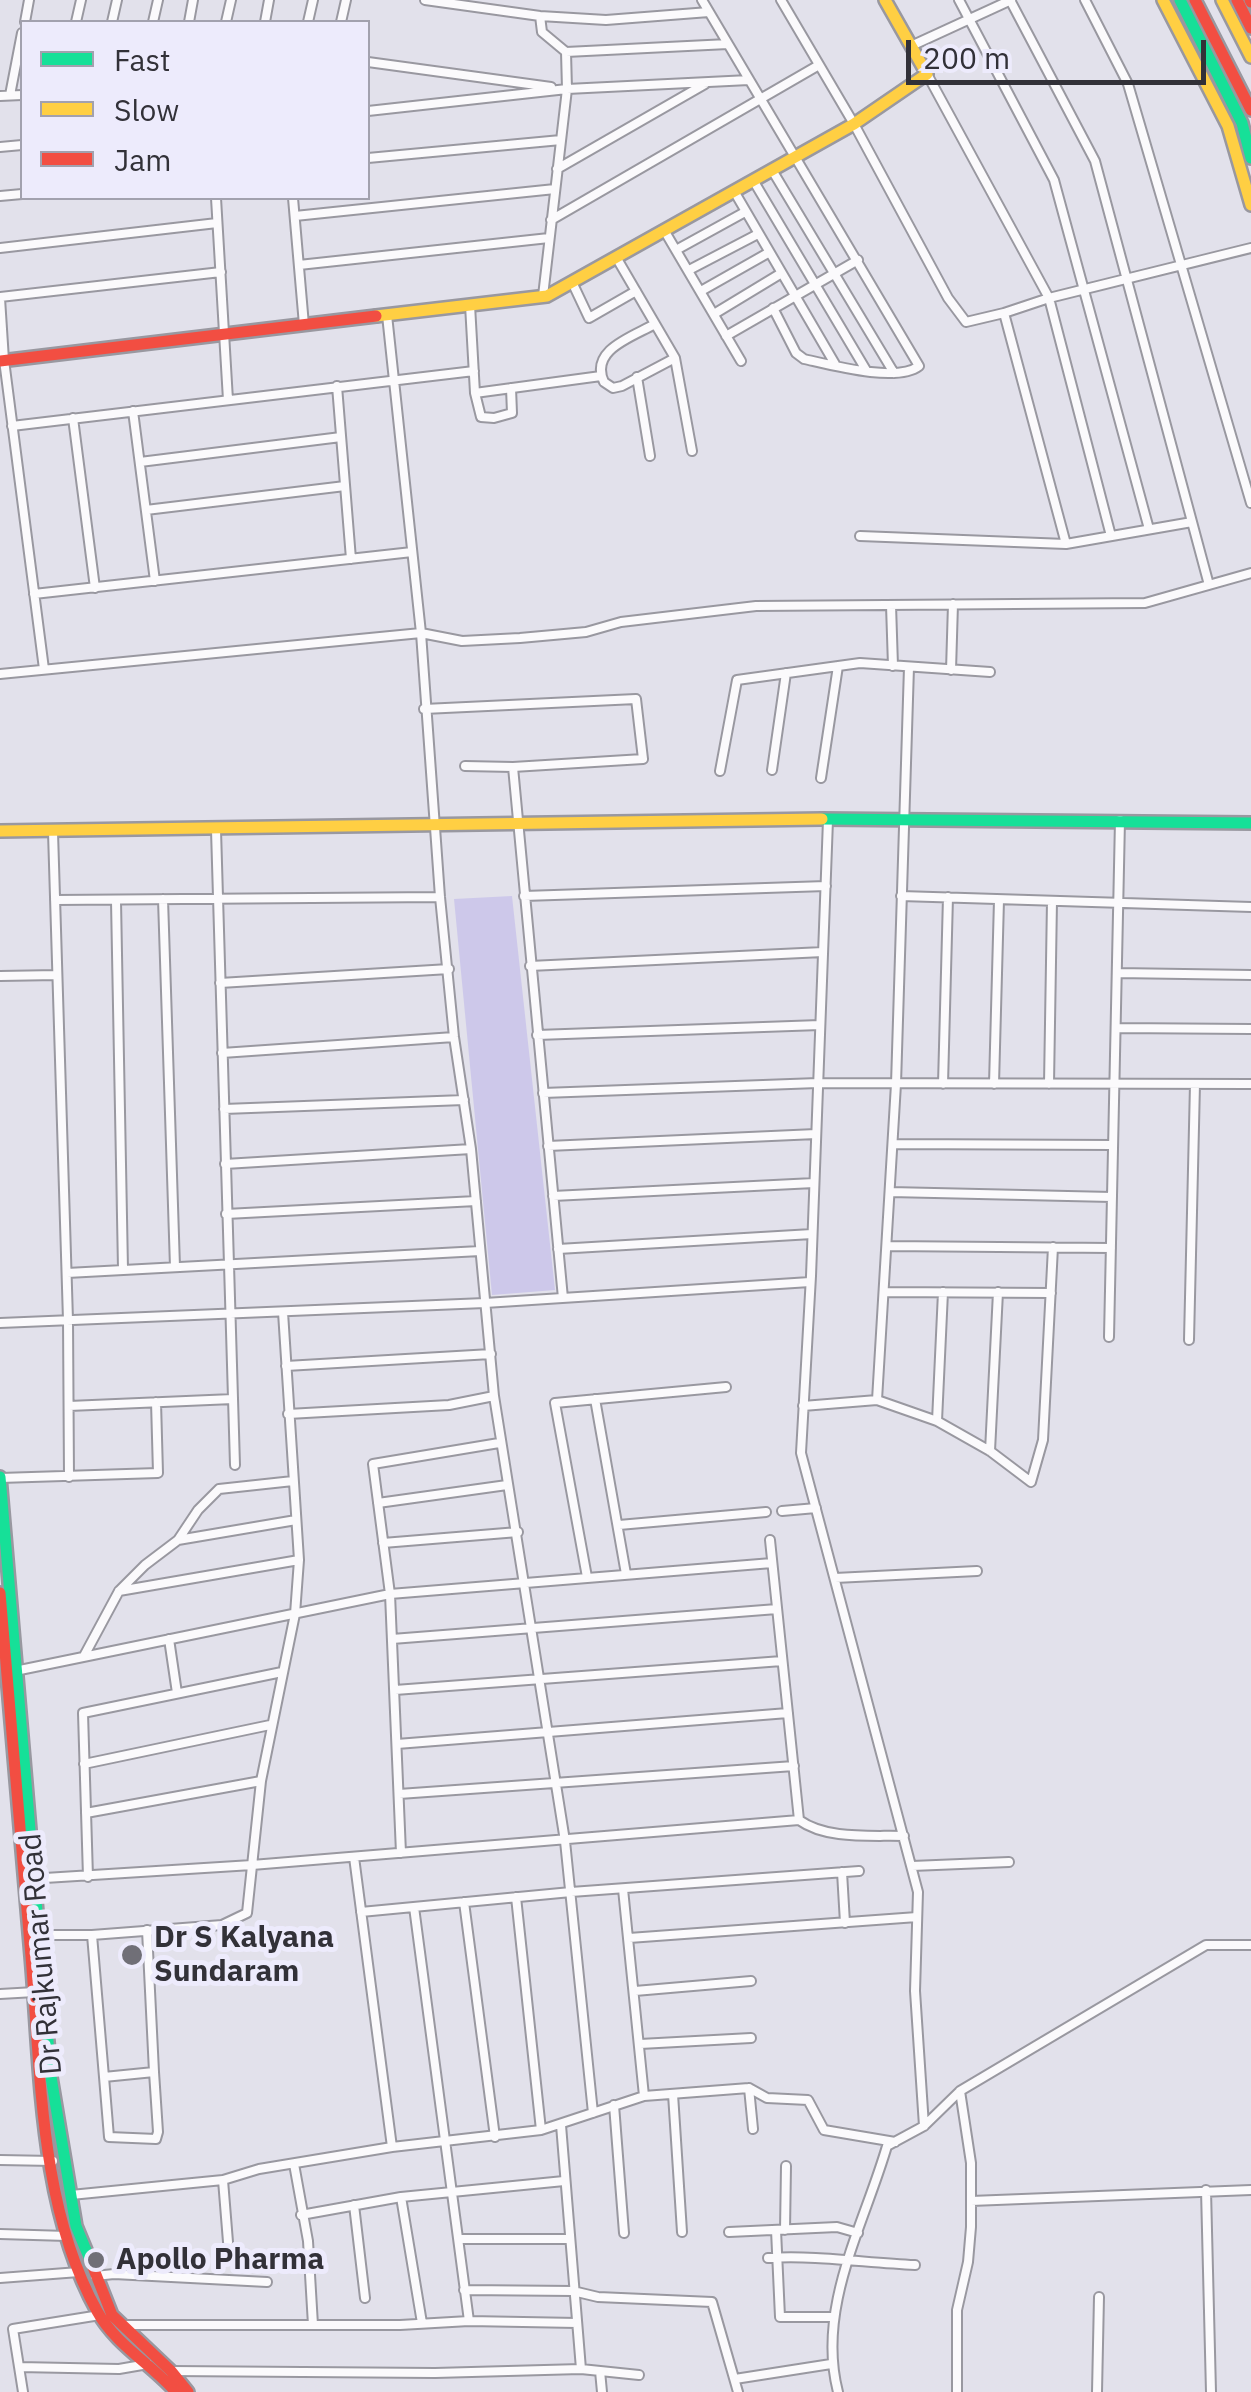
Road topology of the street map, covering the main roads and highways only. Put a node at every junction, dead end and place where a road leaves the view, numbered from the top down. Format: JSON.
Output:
{"nodes":[{"id":1,"x":885,"y":0,"type":"edge"},
{"id":2,"x":1163,"y":0,"type":"edge"},
{"id":3,"x":1180,"y":0,"type":"edge"},
{"id":4,"x":1195,"y":0,"type":"edge"},
{"id":5,"x":1222,"y":0,"type":"edge"},
{"id":6,"x":1236,"y":0,"type":"edge"},
{"id":7,"x":1251,"y":28,"type":"edge"},
{"id":8,"x":1251,"y":58,"type":"edge"},
{"id":9,"x":1251,"y":110,"type":"edge"},
{"id":10,"x":1251,"y":158,"type":"edge"},
{"id":11,"x":1251,"y":205,"type":"edge"},
{"id":12,"x":2,"y":360,"type":"edge"},
{"id":13,"x":1251,"y":823,"type":"edge"},
{"id":14,"x":0,"y":831,"type":"edge"},
{"id":15,"x":0,"y":1478,"type":"edge"},
{"id":16,"x":0,"y":1593,"type":"edge"},
{"id":17,"x":13,"y":1672,"type":"junction"},
{"id":18,"x":30,"y":1880,"type":"junction"},
{"id":19,"x":40,"y":1992,"type":"junction"},
{"id":20,"x":176,"y":2392,"type":"edge"},
{"id":21,"x":188,"y":2392,"type":"edge"}],
"edges":[{"from":1,"to":12,"type":"main road"},
{"from":2,"to":11,"type":"main road"},
{"from":3,"to":10,"type":"main road"},
{"from":4,"to":9,"type":"main road"},
{"from":5,"to":8,"type":"main road"},
{"from":6,"to":7,"type":"main road"},
{"from":13,"to":14,"type":"main road"},
{"from":15,"to":17,"type":"main road","name":"Dr Rajkumar Road"},
{"from":16,"to":17,"type":"main road","name":"Dr Rajkumar Road"},
{"from":17,"to":18,"type":"main road","name":"Dr Rajkumar Road"},
{"from":18,"to":19,"type":"main road","name":"Dr Rajkumar Road"},
{"from":18,"to":19,"type":"main road","name":"Dr Rajkumar Road"},
{"from":19,"to":20,"type":"main road","name":"Dr Rajkumar Road"},
{"from":19,"to":21,"type":"main road","name":"Dr Rajkumar Road"}]}
